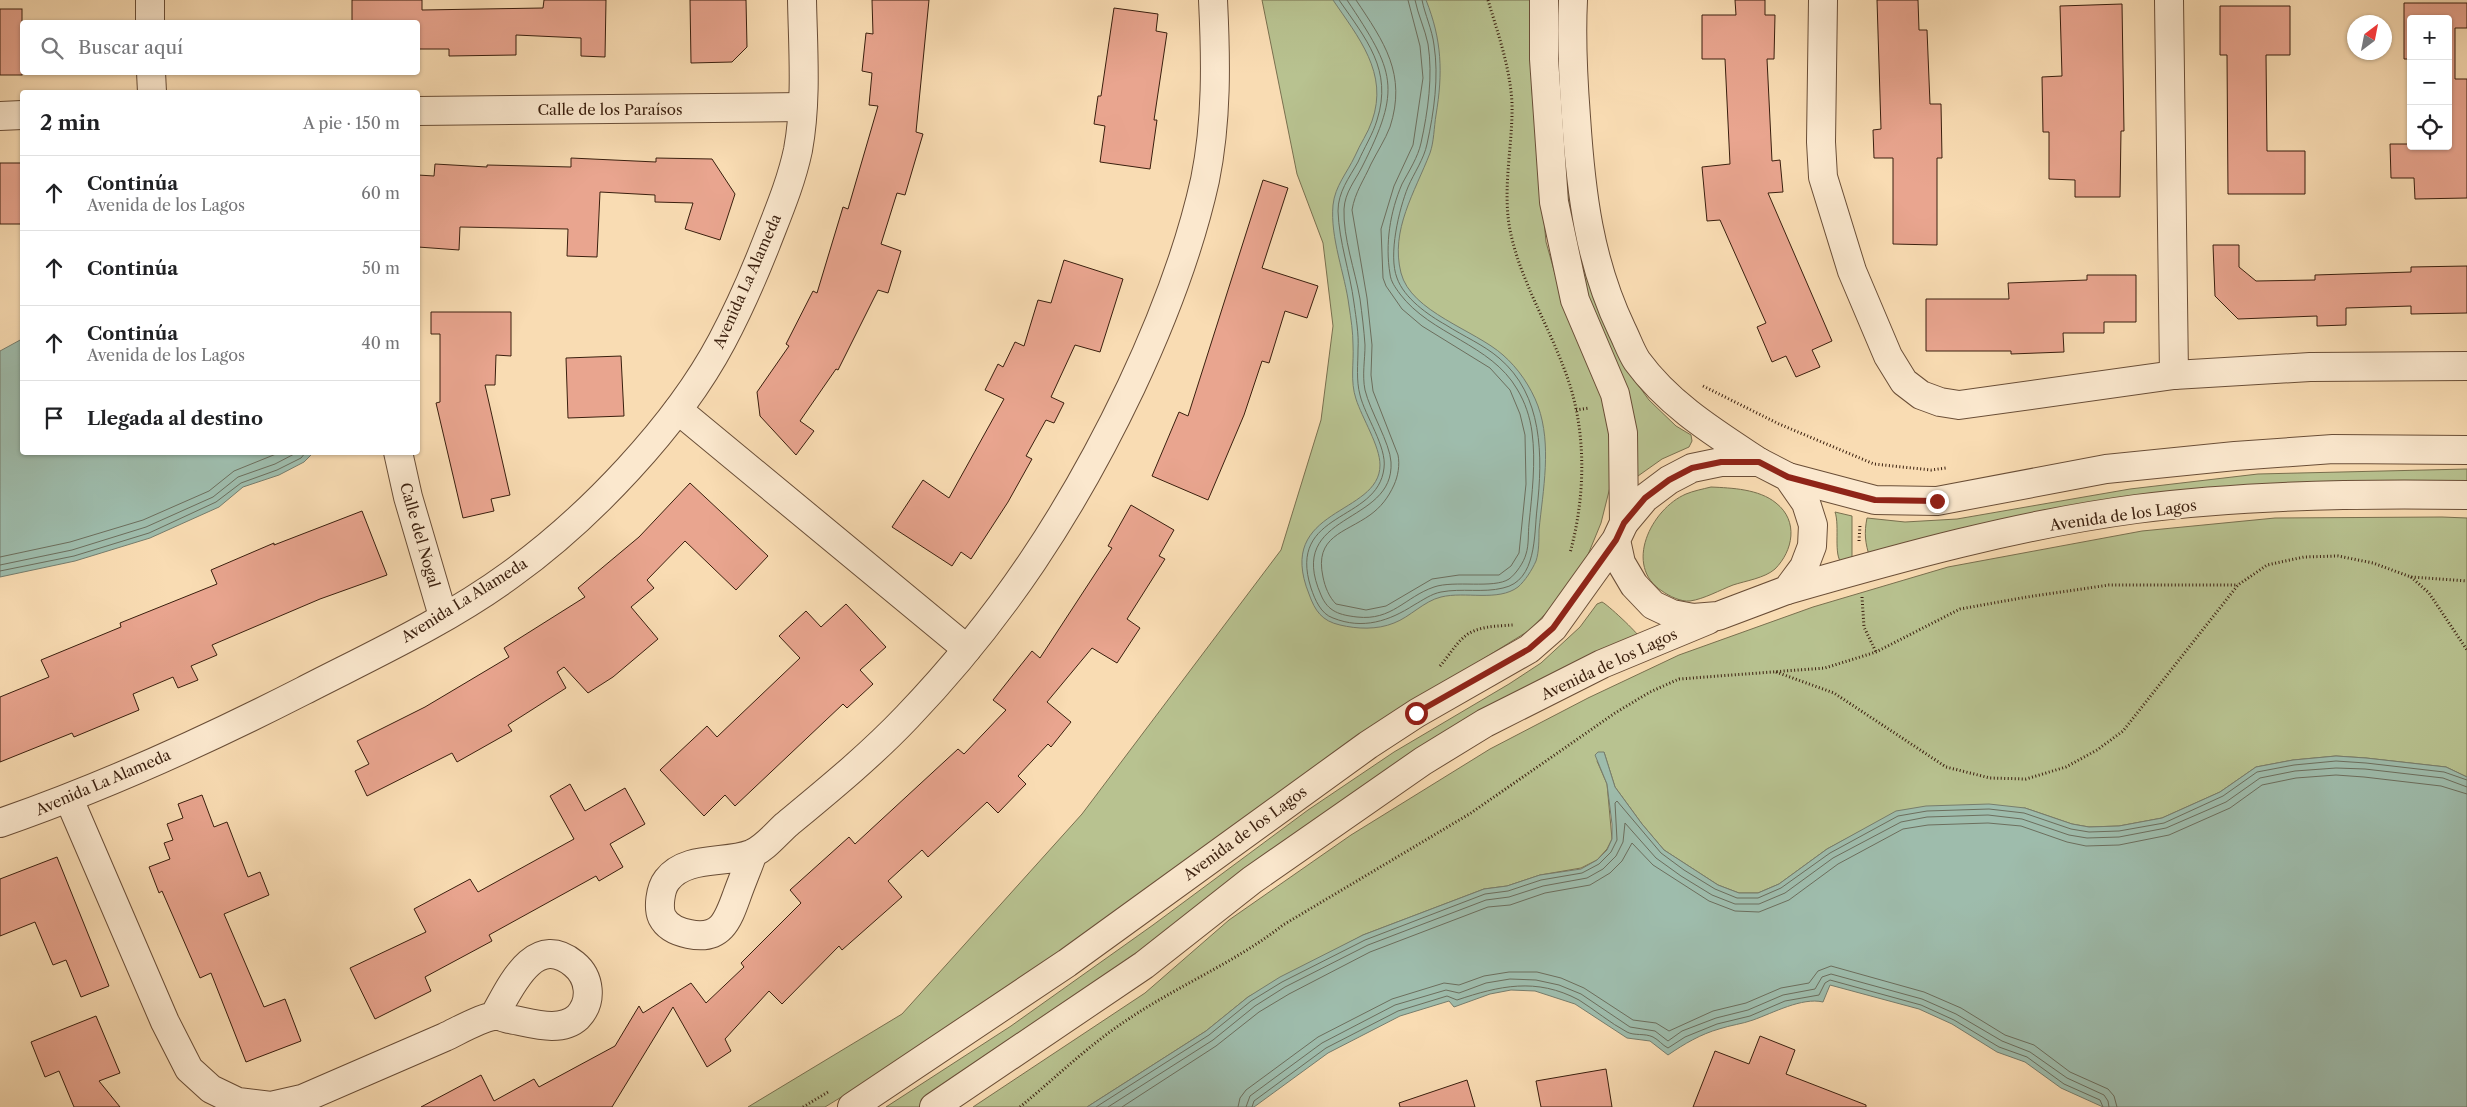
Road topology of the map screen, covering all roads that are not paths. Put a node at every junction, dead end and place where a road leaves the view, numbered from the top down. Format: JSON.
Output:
{"nodes":[{"id":1,"x":150,"y":0,"type":"edge"},
{"id":2,"x":802,"y":0,"type":"edge"},
{"id":3,"x":1213,"y":0,"type":"edge"},
{"id":4,"x":1544,"y":0,"type":"edge"},
{"id":5,"x":1573,"y":0,"type":"edge"},
{"id":6,"x":1823,"y":0,"type":"edge"},
{"id":7,"x":2169,"y":0,"type":"edge"},
{"id":8,"x":150,"y":20,"type":"edge"},
{"id":9,"x":152,"y":75,"type":"edge"},
{"id":10,"x":152,"y":90,"type":"edge"},
{"id":11,"x":802,"y":108,"type":"junction"},
{"id":12,"x":420,"y":111,"type":"edge"},
{"id":13,"x":0,"y":116,"type":"edge"},
{"id":14,"x":20,"y":116,"type":"edge"},
{"id":15,"x":2467,"y":366,"type":"edge"},
{"id":16,"x":2174,"y":375,"type":"junction"},
{"id":17,"x":678,"y":410,"type":"junction"},
{"id":18,"x":2467,"y":450,"type":"edge"},
{"id":19,"x":399,"y":455,"type":"edge"},
{"id":20,"x":1759,"y":462,"type":"junction"},
{"id":21,"x":1788,"y":477,"type":"junction"},
{"id":22,"x":2467,"y":495,"type":"edge"},
{"id":23,"x":1620,"y":532,"type":"junction"},
{"id":24,"x":1787,"y":590,"type":"junction"},
{"id":25,"x":443,"y":616,"type":"junction"},
{"id":26,"x":1718,"y":616,"type":"junction"},
{"id":27,"x":966,"y":649,"type":"junction"},
{"id":28,"x":70,"y":799,"type":"junction"},
{"id":29,"x":0,"y":823,"type":"edge"},
{"id":30,"x":753,"y":853,"type":"dead end"},
{"id":31,"x":494,"y":1016,"type":"dead end"},
{"id":32,"x":852,"y":1107,"type":"edge"},
{"id":33,"x":934,"y":1107,"type":"edge"}],
"edges":[{"from":1,"to":8,"type":"street"},
{"from":2,"to":11,"type":"street","name":"Avenida La Alameda"},
{"from":3,"to":27,"type":"street"},
{"from":4,"to":23,"type":"street"},
{"from":5,"to":20,"type":"street"},
{"from":6,"to":16,"type":"street"},
{"from":7,"to":16,"type":"street"},
{"from":9,"to":10,"type":"street"},
{"from":11,"to":12,"type":"street","name":"Calle de los Paraísos"},
{"from":11,"to":17,"type":"street","name":"Avenida La Alameda"},
{"from":13,"to":14,"type":"street"},
{"from":15,"to":16,"type":"street"},
{"from":17,"to":25,"type":"street","name":"Avenida La Alameda"},
{"from":17,"to":27,"type":"street"},
{"from":18,"to":21,"type":"street"},
{"from":19,"to":25,"type":"street","name":"Calle del Nogal"},
{"from":20,"to":21,"type":"street"},
{"from":20,"to":23,"type":"street"},
{"from":21,"to":24,"type":"street"},
{"from":22,"to":24,"type":"street","name":"Avenida de los Lagos"},
{"from":23,"to":26,"type":"street"},
{"from":23,"to":32,"type":"street","name":"Avenida de los Lagos"},
{"from":24,"to":26,"type":"street"},
{"from":25,"to":28,"type":"street","name":"Avenida La Alameda"},
{"from":26,"to":33,"type":"street","name":"Avenida de los Lagos"},
{"from":27,"to":30,"type":"street"},
{"from":28,"to":29,"type":"street","name":"Avenida La Alameda"},
{"from":28,"to":31,"type":"street"}]}
